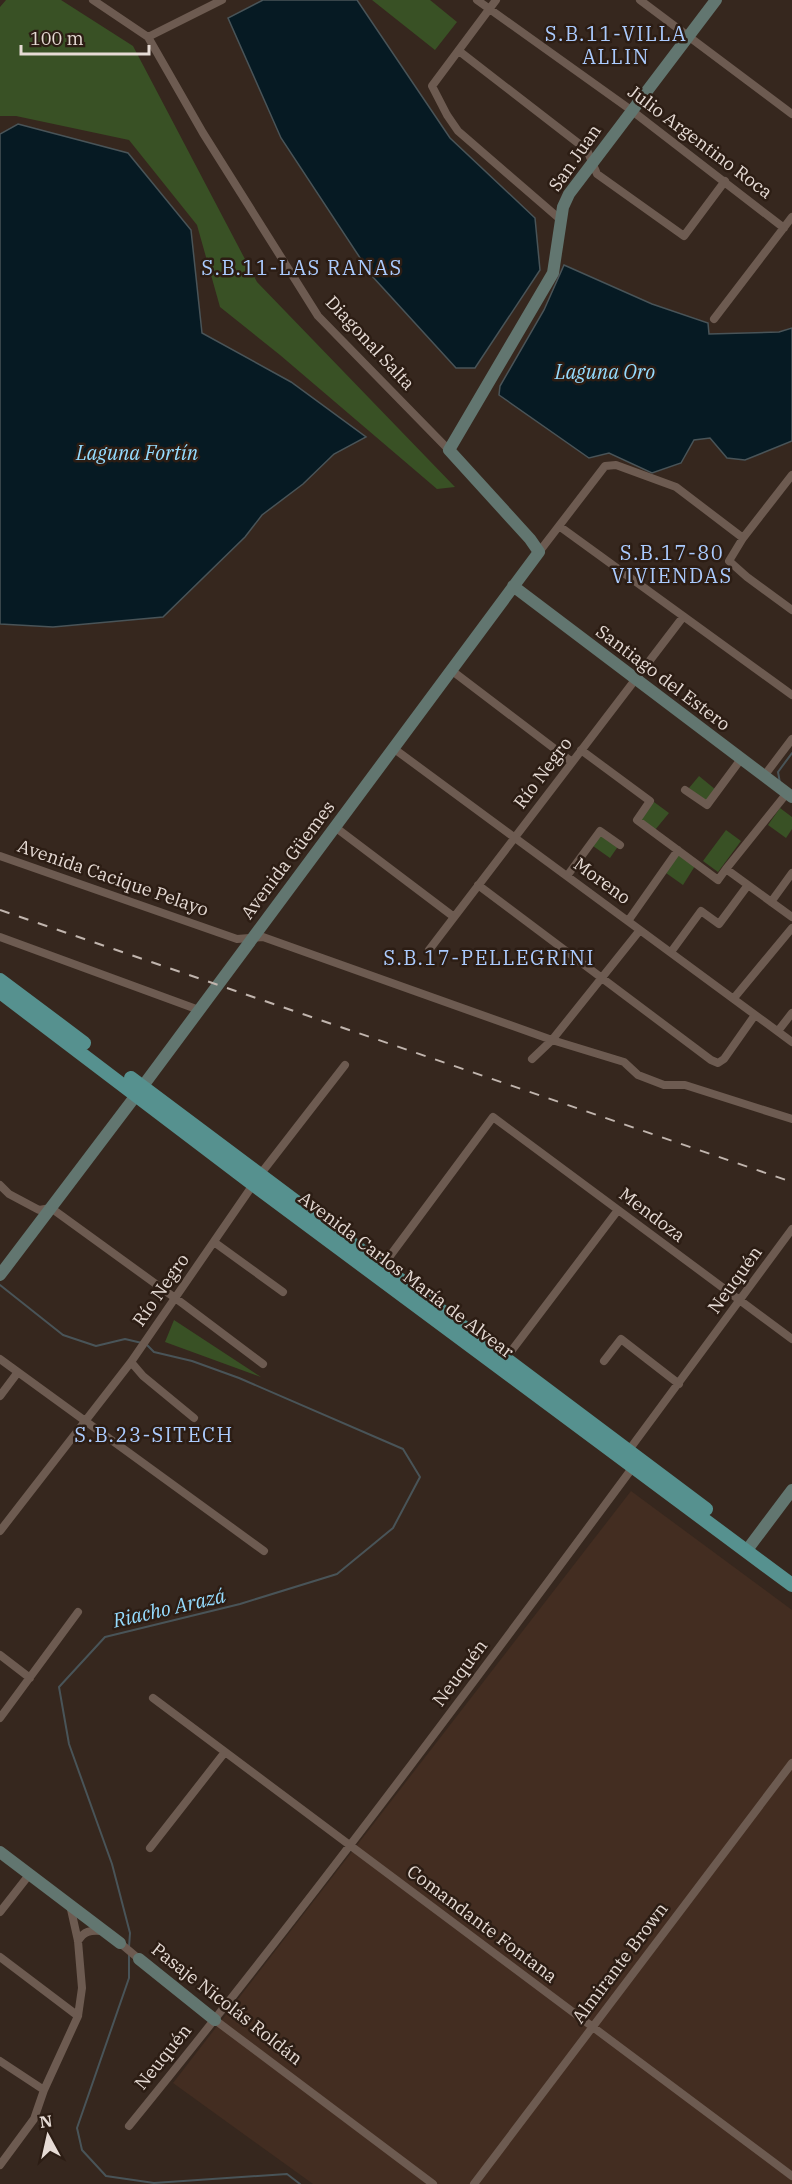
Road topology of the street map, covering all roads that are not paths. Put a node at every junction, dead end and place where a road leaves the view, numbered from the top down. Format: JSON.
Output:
{"nodes":[{"id":1,"x":93,"y":0,"type":"edge"},
{"id":2,"x":222,"y":0,"type":"edge"},
{"id":3,"x":477,"y":0,"type":"edge"},
{"id":4,"x":496,"y":0,"type":"edge"},
{"id":5,"x":640,"y":0,"type":"edge"},
{"id":6,"x":716,"y":0,"type":"edge"},
{"id":7,"x":489,"y":9,"type":"junction"},
{"id":8,"x":689,"y":36,"type":"junction"},
{"id":9,"x":148,"y":37,"type":"junction"},
{"id":10,"x":459,"y":51,"type":"junction"},
{"id":11,"x":631,"y":110,"type":"junction"},
{"id":12,"x":792,"y":114,"type":"edge"},
{"id":13,"x":592,"y":162,"type":"junction"},
{"id":14,"x":725,"y":181,"type":"junction"},
{"id":15,"x":792,"y":217,"type":"edge"},
{"id":16,"x":561,"y":220,"type":"junction"},
{"id":17,"x":784,"y":228,"type":"junction"},
{"id":18,"x":714,"y":319,"type":"dead end"},
{"id":19,"x":449,"y":450,"type":"junction"},
{"id":20,"x":792,"y":475,"type":"edge"},
{"id":21,"x":559,"y":526,"type":"junction"},
{"id":22,"x":743,"y":538,"type":"junction"},
{"id":23,"x":539,"y":552,"type":"junction"},
{"id":24,"x":513,"y":586,"type":"junction"},
{"id":25,"x":792,"y":610,"type":"edge"},
{"id":26,"x":682,"y":617,"type":"junction"},
{"id":27,"x":451,"y":670,"type":"junction"},
{"id":28,"x":636,"y":680,"type":"junction"},
{"id":29,"x":792,"y":695,"type":"edge"},
{"id":30,"x":792,"y":739,"type":"edge"},
{"id":31,"x":393,"y":748,"type":"junction"},
{"id":32,"x":581,"y":750,"type":"junction"},
{"id":33,"x":741,"y":759,"type":"junction"},
{"id":34,"x":572,"y":762,"type":"junction"},
{"id":35,"x":764,"y":776,"type":"junction"},
{"id":36,"x":685,"y":790,"type":"dead end"},
{"id":37,"x":790,"y":795,"type":"edge"},
{"id":38,"x":335,"y":827,"type":"junction"},
{"id":39,"x":515,"y":837,"type":"junction"},
{"id":40,"x":620,"y":845,"type":"dead end"},
{"id":41,"x":678,"y":850,"type":"junction"},
{"id":42,"x":0,"y":856,"type":"edge"},
{"id":43,"x":726,"y":869,"type":"junction"},
{"id":44,"x":792,"y":873,"type":"edge"},
{"id":45,"x":567,"y":876,"type":"junction"},
{"id":46,"x":478,"y":885,"type":"junction"},
{"id":47,"x":748,"y":885,"type":"junction"},
{"id":48,"x":771,"y":902,"type":"junction"},
{"id":49,"x":454,"y":917,"type":"junction"},
{"id":50,"x":792,"y":917,"type":"edge"},
{"id":51,"x":628,"y":921,"type":"junction"},
{"id":52,"x":792,"y":928,"type":"edge"},
{"id":53,"x":640,"y":930,"type":"junction"},
{"id":54,"x":0,"y":937,"type":"edge"},
{"id":55,"x":252,"y":939,"type":"junction"},
{"id":56,"x":429,"y":950,"type":"dead end"},
{"id":57,"x":670,"y":952,"type":"junction"},
{"id":58,"x":602,"y":978,"type":"junction"},
{"id":59,"x":0,"y":980,"type":"edge"},
{"id":60,"x":0,"y":992,"type":"edge"},
{"id":61,"x":734,"y":998,"type":"junction"},
{"id":62,"x":199,"y":1010,"type":"junction"},
{"id":63,"x":792,"y":1012,"type":"edge"},
{"id":64,"x":755,"y":1015,"type":"junction"},
{"id":65,"x":778,"y":1031,"type":"junction"},
{"id":66,"x":552,"y":1040,"type":"junction"},
{"id":67,"x":792,"y":1042,"type":"edge"},
{"id":68,"x":532,"y":1059,"type":"dead end"},
{"id":69,"x":345,"y":1065,"type":"dead end"},
{"id":70,"x":140,"y":1090,"type":"junction"},
{"id":71,"x":792,"y":1119,"type":"edge"},
{"id":72,"x":257,"y":1180,"type":"junction"},
{"id":73,"x":0,"y":1185,"type":"edge"},
{"id":74,"x":51,"y":1208,"type":"junction"},
{"id":75,"x":618,"y":1210,"type":"junction"},
{"id":76,"x":792,"y":1229,"type":"edge"},
{"id":77,"x":214,"y":1242,"type":"junction"},
{"id":78,"x":378,"y":1271,"type":"junction"},
{"id":79,"x":0,"y":1275,"type":"edge"},
{"id":80,"x":283,"y":1292,"type":"dead end"},
{"id":81,"x":175,"y":1297,"type":"junction"},
{"id":82,"x":740,"y":1301,"type":"junction"},
{"id":83,"x":792,"y":1339,"type":"edge"},
{"id":84,"x":0,"y":1359,"type":"edge"},
{"id":85,"x":604,"y":1361,"type":"dead end"},
{"id":86,"x":131,"y":1362,"type":"junction"},
{"id":87,"x":502,"y":1363,"type":"junction"},
{"id":88,"x":263,"y":1364,"type":"dead end"},
{"id":89,"x":18,"y":1372,"type":"junction"},
{"id":90,"x":679,"y":1384,"type":"junction"},
{"id":91,"x":0,"y":1396,"type":"edge"},
{"id":92,"x":194,"y":1418,"type":"dead end"},
{"id":93,"x":84,"y":1422,"type":"junction"},
{"id":94,"x":629,"y":1450,"type":"junction"},
{"id":95,"x":633,"y":1467,"type":"junction"},
{"id":96,"x":792,"y":1490,"type":"edge"},
{"id":97,"x":0,"y":1531,"type":"edge"},
{"id":98,"x":750,"y":1546,"type":"junction"},
{"id":99,"x":264,"y":1551,"type":"dead end"},
{"id":100,"x":792,"y":1573,"type":"edge"},
{"id":101,"x":792,"y":1585,"type":"edge"},
{"id":102,"x":78,"y":1612,"type":"dead end"},
{"id":103,"x":0,"y":1655,"type":"edge"},
{"id":104,"x":30,"y":1678,"type":"junction"},
{"id":105,"x":153,"y":1698,"type":"dead end"},
{"id":106,"x":0,"y":1718,"type":"edge"},
{"id":107,"x":225,"y":1752,"type":"junction"},
{"id":108,"x":792,"y":1763,"type":"edge"},
{"id":109,"x":350,"y":1845,"type":"junction"},
{"id":110,"x":150,"y":1848,"type":"dead end"},
{"id":111,"x":0,"y":1852,"type":"edge"},
{"id":112,"x":29,"y":1875,"type":"junction"},
{"id":113,"x":69,"y":1903,"type":"junction"},
{"id":114,"x":0,"y":1912,"type":"edge"},
{"id":115,"x":102,"y":1931,"type":"junction"},
{"id":116,"x":78,"y":1941,"type":"junction"},
{"id":117,"x":120,"y":1943,"type":"joint"},
{"id":118,"x":0,"y":1957,"type":"edge"},
{"id":119,"x":139,"y":1959,"type":"joint"},
{"id":120,"x":78,"y":2016,"type":"junction"},
{"id":121,"x":215,"y":2020,"type":"junction"},
{"id":122,"x":591,"y":2027,"type":"junction"},
{"id":123,"x":0,"y":2061,"type":"edge"},
{"id":124,"x":44,"y":2090,"type":"junction"},
{"id":125,"x":129,"y":2126,"type":"dead end"},
{"id":126,"x":0,"y":2165,"type":"edge"},
{"id":127,"x":792,"y":2176,"type":"edge"},
{"id":128,"x":433,"y":2184,"type":"edge"},
{"id":129,"x":476,"y":2184,"type":"edge"}],
"edges":[{"from":1,"to":9,"type":"street","name":"Diagonal Salta"},
{"from":2,"to":9,"type":"street"},
{"from":3,"to":7,"type":"street","name":"Julio Argentino Roca"},
{"from":4,"to":7,"type":"street"},
{"from":5,"to":8,"type":"street"},
{"from":6,"to":8,"type":"street","name":"San Juan"},
{"from":7,"to":10,"type":"street"},
{"from":7,"to":11,"type":"street","name":"Julio Argentino Roca"},
{"from":8,"to":11,"type":"street","name":"San Juan"},
{"from":8,"to":12,"type":"street"},
{"from":9,"to":19,"type":"street","name":"Diagonal Salta"},
{"from":10,"to":13,"type":"street"},
{"from":10,"to":16,"type":"street"},
{"from":11,"to":13,"type":"street","name":"San Juan"},
{"from":11,"to":14,"type":"street","name":"Julio Argentino Roca"},
{"from":13,"to":14,"type":"street"},
{"from":13,"to":16,"type":"street","name":"San Juan"},
{"from":14,"to":17,"type":"street","name":"Julio Argentino Roca"},
{"from":15,"to":17,"type":"street"},
{"from":16,"to":19,"type":"street","name":"San Juan"},
{"from":17,"to":18,"type":"street"},
{"from":19,"to":23,"type":"street","name":"Diagonal Salta"},
{"from":20,"to":22,"type":"street"},
{"from":21,"to":22,"type":"street","name":"Avenida Güemes"},
{"from":21,"to":23,"type":"street","name":"Avenida Güemes"},
{"from":21,"to":26,"type":"street"},
{"from":22,"to":25,"type":"street"},
{"from":23,"to":24,"type":"street","name":"Avenida Güemes"},
{"from":24,"to":27,"type":"street","name":"Avenida Güemes"},
{"from":24,"to":28,"type":"street","name":"Santiago del Estero"},
{"from":26,"to":28,"type":"street","name":"Río Negro"},
{"from":26,"to":29,"type":"street"},
{"from":27,"to":31,"type":"street","name":"Avenida Güemes"},
{"from":27,"to":34,"type":"street"},
{"from":28,"to":32,"type":"street","name":"Río Negro"},
{"from":28,"to":33,"type":"street","name":"Santiago del Estero"},
{"from":30,"to":35,"type":"street"},
{"from":31,"to":38,"type":"street","name":"Avenida Güemes"},
{"from":31,"to":39,"type":"street","name":"Moreno"},
{"from":32,"to":34,"type":"street","name":"Río Negro"},
{"from":32,"to":41,"type":"street"},
{"from":33,"to":35,"type":"street","name":"Santiago del Estero"},
{"from":33,"to":36,"type":"street"},
{"from":34,"to":39,"type":"street","name":"Río Negro"},
{"from":35,"to":37,"type":"street","name":"Santiago del Estero"},
{"from":37,"to":43,"type":"street"},
{"from":38,"to":49,"type":"street"},
{"from":38,"to":55,"type":"street","name":"Avenida Güemes"},
{"from":39,"to":45,"type":"street","name":"Moreno"},
{"from":39,"to":46,"type":"street","name":"Río Negro"},
{"from":40,"to":45,"type":"street"},
{"from":41,"to":43,"type":"street"},
{"from":41,"to":51,"type":"street"},
{"from":42,"to":55,"type":"street","name":"Avenida Cacique Pelayo"},
{"from":43,"to":47,"type":"street"},
{"from":44,"to":48,"type":"street"},
{"from":45,"to":51,"type":"street","name":"Moreno"},
{"from":46,"to":49,"type":"street","name":"Río Negro"},
{"from":46,"to":58,"type":"street"},
{"from":47,"to":48,"type":"street"},
{"from":47,"to":57,"type":"street"},
{"from":48,"to":50,"type":"street"},
{"from":49,"to":56,"type":"street","name":"Río Negro"},
{"from":51,"to":53,"type":"street","name":"Moreno"},
{"from":52,"to":61,"type":"street"},
{"from":53,"to":57,"type":"street","name":"Moreno"},
{"from":53,"to":58,"type":"street"},
{"from":54,"to":62,"type":"street"},
{"from":55,"to":62,"type":"street","name":"Avenida Güemes"},
{"from":55,"to":66,"type":"street","name":"Avenida Cacique Pelayo"},
{"from":57,"to":61,"type":"street","name":"Moreno"},
{"from":58,"to":64,"type":"street"},
{"from":58,"to":66,"type":"street"},
{"from":59,"to":70,"type":"main road","name":"Avenida Carlos María de Alvear"},
{"from":60,"to":70,"type":"main road","name":"Avenida Carlos María de Alvear"},
{"from":61,"to":64,"type":"street","name":"Moreno"},
{"from":62,"to":70,"type":"street","name":"Avenida Güemes"},
{"from":63,"to":65,"type":"street"},
{"from":64,"to":65,"type":"street","name":"Moreno"},
{"from":65,"to":67,"type":"street","name":"Moreno"},
{"from":66,"to":68,"type":"street"},
{"from":66,"to":71,"type":"street","name":"Avenida Cacique Pelayo"},
{"from":69,"to":72,"type":"street","name":"Río Negro"},
{"from":70,"to":72,"type":"main road","name":"Avenida Carlos María de Alvear"},
{"from":70,"to":74,"type":"street","name":"Avenida Güemes"},
{"from":72,"to":77,"type":"street","name":"Río Negro"},
{"from":72,"to":78,"type":"main road","name":"Avenida Carlos María de Alvear"},
{"from":73,"to":74,"type":"street"},
{"from":74,"to":79,"type":"street","name":"Avenida Güemes"},
{"from":74,"to":81,"type":"street"},
{"from":75,"to":78,"type":"street","name":"Mendoza"},
{"from":75,"to":82,"type":"street","name":"Mendoza"},
{"from":75,"to":87,"type":"street"},
{"from":76,"to":82,"type":"street","name":"Neuquén"},
{"from":77,"to":80,"type":"street"},
{"from":77,"to":81,"type":"street","name":"Río Negro"},
{"from":78,"to":87,"type":"main road","name":"Avenida Carlos María de Alvear"},
{"from":81,"to":86,"type":"street","name":"Río Negro"},
{"from":81,"to":88,"type":"street"},
{"from":82,"to":83,"type":"street","name":"Mendoza"},
{"from":82,"to":90,"type":"street","name":"Neuquén"},
{"from":84,"to":89,"type":"street"},
{"from":85,"to":90,"type":"street"},
{"from":86,"to":92,"type":"street"},
{"from":86,"to":93,"type":"street","name":"Río Negro"},
{"from":87,"to":94,"type":"main road","name":"Avenida Carlos María de Alvear"},
{"from":87,"to":95,"type":"main road","name":"Avenida Carlos María de Alvear"},
{"from":89,"to":91,"type":"street"},
{"from":89,"to":93,"type":"street"},
{"from":90,"to":94,"type":"street","name":"Neuquén"},
{"from":93,"to":97,"type":"street","name":"Río Negro"},
{"from":93,"to":99,"type":"street"},
{"from":94,"to":95,"type":"street"},
{"from":94,"to":98,"type":"main road","name":"Avenida Carlos María de Alvear"},
{"from":95,"to":98,"type":"main road","name":"Avenida Carlos María de Alvear"},
{"from":95,"to":109,"type":"street","name":"Neuquén"},
{"from":96,"to":98,"type":"street"},
{"from":98,"to":100,"type":"main road","name":"Avenida Carlos María de Alvear"},
{"from":98,"to":101,"type":"main road","name":"Avenida Carlos María de Alvear"},
{"from":102,"to":104,"type":"street"},
{"from":103,"to":104,"type":"street"},
{"from":104,"to":106,"type":"street"},
{"from":105,"to":107,"type":"street","name":"Comandante Fontana"},
{"from":107,"to":109,"type":"street","name":"Comandante Fontana"},
{"from":107,"to":110,"type":"street"},
{"from":108,"to":122,"type":"street","name":"Almirante Brown"},
{"from":109,"to":121,"type":"street","name":"Neuquén"},
{"from":109,"to":122,"type":"street","name":"Comandante Fontana"},
{"from":111,"to":112,"type":"street","name":"Pasaje Nicolás Roldán"},
{"from":112,"to":113,"type":"street","name":"Pasaje Nicolás Roldán"},
{"from":112,"to":114,"type":"street"},
{"from":113,"to":115,"type":"street","name":"Pasaje Nicolás Roldán"},
{"from":113,"to":116,"type":"street"},
{"from":115,"to":116,"type":"street"},
{"from":115,"to":117,"type":"street","name":"Pasaje Nicolás Roldán"},
{"from":116,"to":120,"type":"street"},
{"from":117,"to":119,"type":"street","name":"Pasaje Nicolás Roldán"},
{"from":118,"to":120,"type":"street"},
{"from":119,"to":121,"type":"street","name":"Pasaje Nicolás Roldán"},
{"from":120,"to":124,"type":"street"},
{"from":121,"to":125,"type":"street","name":"Neuquén"},
{"from":121,"to":128,"type":"street","name":"Pasaje Nicolás Roldán"},
{"from":122,"to":127,"type":"street","name":"Comandante Fontana"},
{"from":122,"to":129,"type":"street","name":"Almirante Brown"},
{"from":123,"to":124,"type":"street"},
{"from":124,"to":126,"type":"street"}]}
